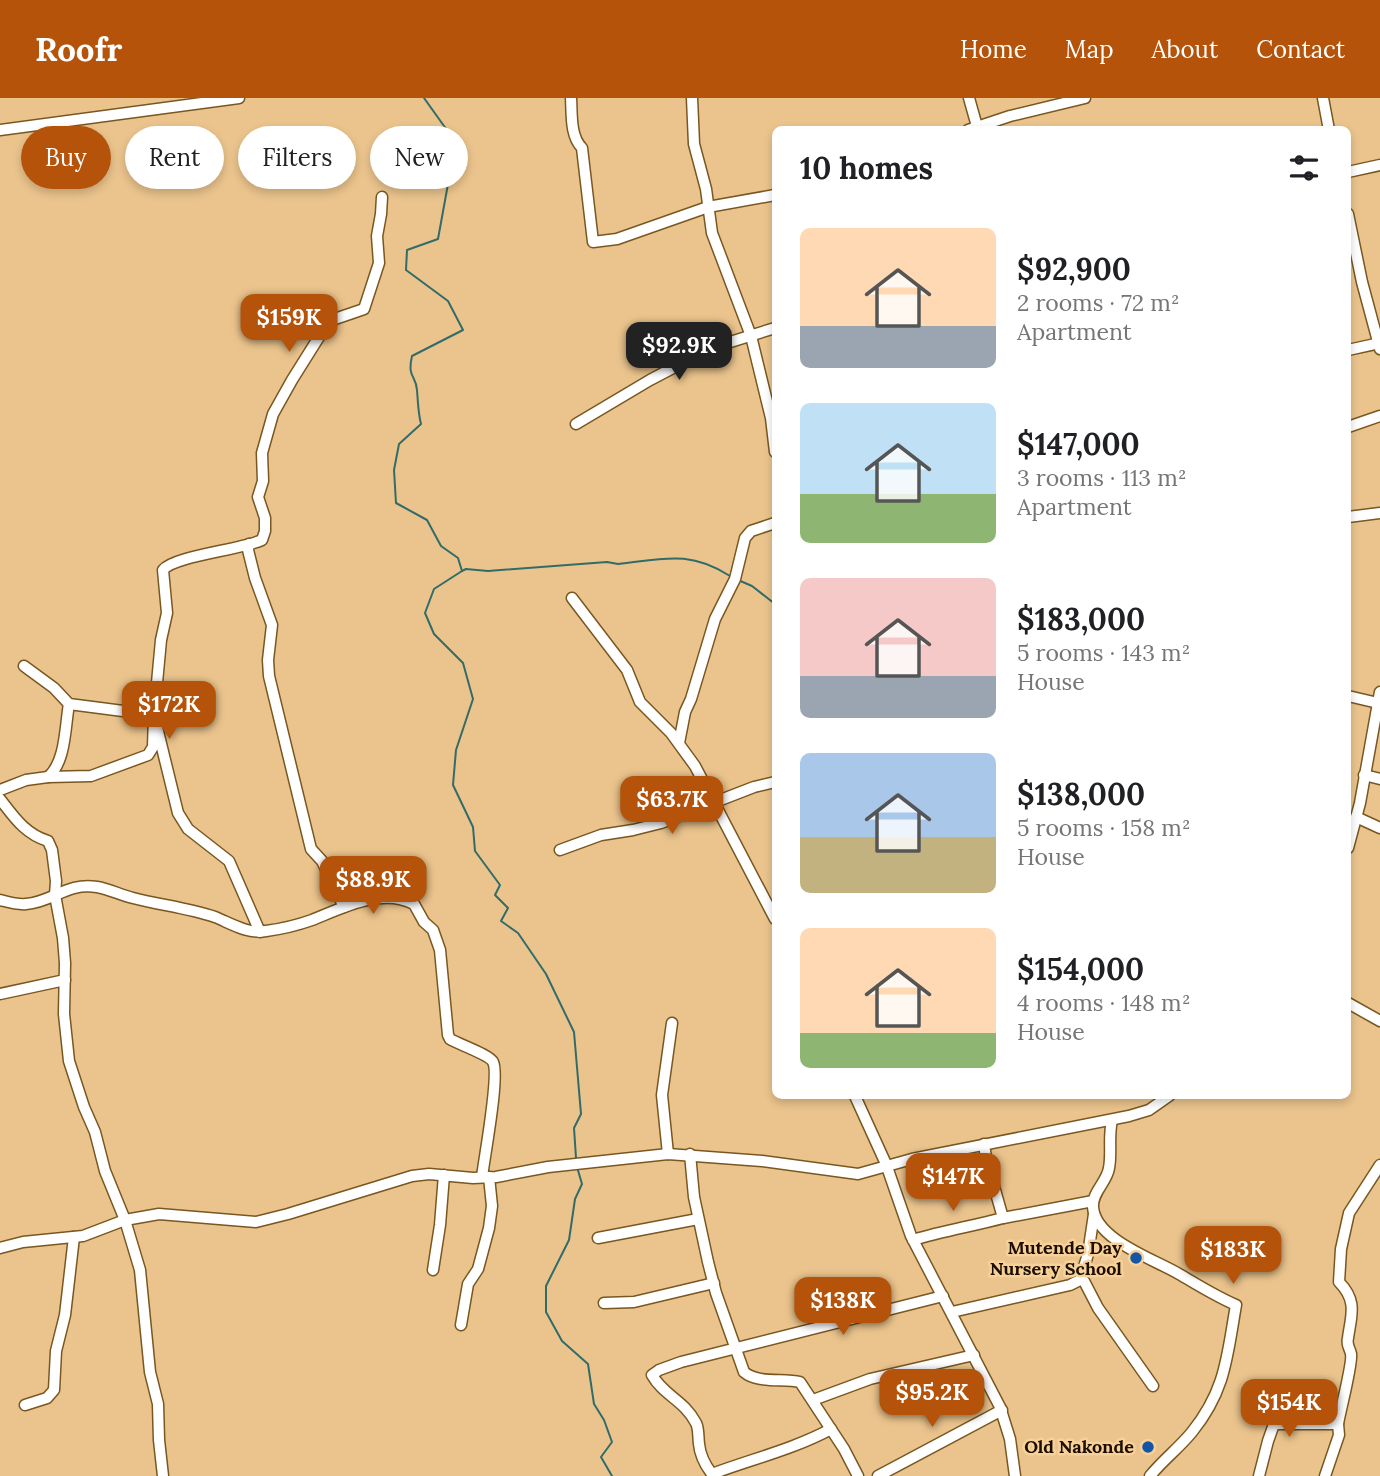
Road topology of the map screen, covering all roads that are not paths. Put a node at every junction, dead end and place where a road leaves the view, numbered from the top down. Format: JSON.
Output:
{"nodes":[{"id":1,"x":239,"y":98,"type":"edge"},
{"id":2,"x":571,"y":98,"type":"edge"},
{"id":3,"x":692,"y":98,"type":"edge"},
{"id":4,"x":969,"y":98,"type":"edge"},
{"id":5,"x":1085,"y":98,"type":"edge"},
{"id":6,"x":1322,"y":98,"type":"edge"},
{"id":7,"x":974,"y":126,"type":"edge"},
{"id":8,"x":982,"y":126,"type":"edge"},
{"id":9,"x":1328,"y":126,"type":"edge"},
{"id":10,"x":0,"y":130,"type":"edge"},
{"id":11,"x":1380,"y":165,"type":"edge"},
{"id":12,"x":1351,"y":171,"type":"edge"},
{"id":13,"x":772,"y":196,"type":"edge"},
{"id":14,"x":382,"y":197,"type":"dead end"},
{"id":15,"x":708,"y":207,"type":"junction"},
{"id":16,"x":1351,"y":229,"type":"edge"},
{"id":17,"x":772,"y":329,"type":"edge"},
{"id":18,"x":751,"y":336,"type":"junction"},
{"id":19,"x":1380,"y":343,"type":"edge"},
{"id":20,"x":1351,"y":349,"type":"edge"},
{"id":21,"x":1380,"y":349,"type":"edge"},
{"id":22,"x":1380,"y":416,"type":"edge"},
{"id":23,"x":772,"y":418,"type":"edge"},
{"id":24,"x":576,"y":424,"type":"dead end"},
{"id":25,"x":1351,"y":426,"type":"edge"},
{"id":26,"x":1380,"y":513,"type":"edge"},
{"id":27,"x":1351,"y":517,"type":"edge"},
{"id":28,"x":772,"y":524,"type":"edge"},
{"id":29,"x":249,"y":544,"type":"junction"},
{"id":30,"x":572,"y":598,"type":"dead end"},
{"id":31,"x":24,"y":666,"type":"dead end"},
{"id":32,"x":1351,"y":697,"type":"edge"},
{"id":33,"x":69,"y":704,"type":"junction"},
{"id":34,"x":1379,"y":706,"type":"edge"},
{"id":35,"x":154,"y":715,"type":"junction"},
{"id":36,"x":679,"y":743,"type":"junction"},
{"id":37,"x":1364,"y":775,"type":"junction"},
{"id":38,"x":48,"y":777,"type":"junction"},
{"id":39,"x":1380,"y":779,"type":"edge"},
{"id":40,"x":772,"y":783,"type":"edge"},
{"id":41,"x":0,"y":790,"type":"edge"},
{"id":42,"x":0,"y":799,"type":"edge"},
{"id":43,"x":716,"y":804,"type":"junction"},
{"id":44,"x":1356,"y":817,"type":"junction"},
{"id":45,"x":1380,"y":828,"type":"edge"},
{"id":46,"x":1351,"y":836,"type":"edge"},
{"id":47,"x":560,"y":850,"type":"dead end"},
{"id":48,"x":55,"y":895,"type":"junction"},
{"id":49,"x":0,"y":900,"type":"edge"},
{"id":50,"x":344,"y":907,"type":"junction"},
{"id":51,"x":772,"y":913,"type":"edge"},
{"id":52,"x":260,"y":932,"type":"junction"},
{"id":53,"x":65,"y":980,"type":"junction"},
{"id":54,"x":0,"y":994,"type":"edge"},
{"id":55,"x":1351,"y":1005,"type":"edge"},
{"id":56,"x":1380,"y":1021,"type":"edge"},
{"id":57,"x":673,"y":1023,"type":"dead end"},
{"id":58,"x":856,"y":1099,"type":"edge"},
{"id":59,"x":1165,"y":1099,"type":"edge"},
{"id":60,"x":1112,"y":1120,"type":"junction"},
{"id":61,"x":984,"y":1144,"type":"junction"},
{"id":62,"x":668,"y":1154,"type":"junction"},
{"id":63,"x":690,"y":1154,"type":"junction"},
{"id":64,"x":886,"y":1164,"type":"junction"},
{"id":65,"x":1380,"y":1166,"type":"edge"},
{"id":66,"x":444,"y":1175,"type":"junction"},
{"id":67,"x":486,"y":1177,"type":"junction"},
{"id":68,"x":1093,"y":1201,"type":"junction"},
{"id":69,"x":1094,"y":1214,"type":"junction"},
{"id":70,"x":1003,"y":1218,"type":"junction"},
{"id":71,"x":698,"y":1219,"type":"junction"},
{"id":72,"x":125,"y":1220,"type":"junction"},
{"id":73,"x":74,"y":1237,"type":"junction"},
{"id":74,"x":597,"y":1238,"type":"dead end"},
{"id":75,"x":913,"y":1240,"type":"junction"},
{"id":76,"x":0,"y":1248,"type":"edge"},
{"id":77,"x":433,"y":1269,"type":"dead end"},
{"id":78,"x":1080,"y":1280,"type":"junction"},
{"id":79,"x":714,"y":1283,"type":"junction"},
{"id":80,"x":943,"y":1296,"type":"junction"},
{"id":81,"x":604,"y":1303,"type":"dead end"},
{"id":82,"x":952,"y":1312,"type":"junction"},
{"id":83,"x":461,"y":1325,"type":"dead end"},
{"id":84,"x":736,"y":1350,"type":"junction"},
{"id":85,"x":974,"y":1355,"type":"junction"},
{"id":86,"x":1153,"y":1386,"type":"dead end"},
{"id":87,"x":813,"y":1400,"type":"junction"},
{"id":88,"x":25,"y":1405,"type":"dead end"},
{"id":89,"x":1002,"y":1410,"type":"junction"},
{"id":90,"x":1338,"y":1424,"type":"junction"},
{"id":91,"x":831,"y":1429,"type":"junction"},
{"id":92,"x":163,"y":1476,"type":"edge"},
{"id":93,"x":858,"y":1476,"type":"edge"},
{"id":94,"x":878,"y":1476,"type":"edge"},
{"id":95,"x":1015,"y":1476,"type":"edge"},
{"id":96,"x":1150,"y":1476,"type":"edge"},
{"id":97,"x":1259,"y":1476,"type":"edge"},
{"id":98,"x":1325,"y":1476,"type":"edge"}],
"edges":[{"from":1,"to":10,"type":"street"},
{"from":2,"to":15,"type":"street"},
{"from":3,"to":15,"type":"street"},
{"from":4,"to":7,"type":"street"},
{"from":5,"to":8,"type":"street"},
{"from":6,"to":9,"type":"street"},
{"from":11,"to":12,"type":"street"},
{"from":13,"to":15,"type":"street"},
{"from":14,"to":29,"type":"street"},
{"from":15,"to":18,"type":"street"},
{"from":16,"to":19,"type":"street"},
{"from":17,"to":18,"type":"street"},
{"from":18,"to":23,"type":"street"},
{"from":18,"to":24,"type":"street"},
{"from":19,"to":20,"type":"street"},
{"from":19,"to":21,"type":"street"},
{"from":22,"to":25,"type":"street"},
{"from":26,"to":27,"type":"street"},
{"from":28,"to":36,"type":"street"},
{"from":29,"to":35,"type":"street"},
{"from":29,"to":50,"type":"street"},
{"from":30,"to":36,"type":"street"},
{"from":31,"to":33,"type":"street"},
{"from":32,"to":34,"type":"street"},
{"from":33,"to":35,"type":"street"},
{"from":33,"to":38,"type":"street"},
{"from":34,"to":37,"type":"street"},
{"from":35,"to":38,"type":"street"},
{"from":35,"to":52,"type":"street"},
{"from":36,"to":43,"type":"street"},
{"from":37,"to":39,"type":"street"},
{"from":37,"to":44,"type":"street"},
{"from":38,"to":41,"type":"street"},
{"from":40,"to":43,"type":"street"},
{"from":42,"to":48,"type":"street"},
{"from":43,"to":47,"type":"street"},
{"from":43,"to":51,"type":"street"},
{"from":44,"to":45,"type":"street"},
{"from":44,"to":46,"type":"street"},
{"from":48,"to":49,"type":"street"},
{"from":48,"to":52,"type":"street"},
{"from":48,"to":53,"type":"street"},
{"from":50,"to":52,"type":"street"},
{"from":50,"to":67,"type":"street"},
{"from":53,"to":54,"type":"street"},
{"from":53,"to":72,"type":"street"},
{"from":55,"to":56,"type":"street"},
{"from":57,"to":62,"type":"street"},
{"from":58,"to":64,"type":"street"},
{"from":59,"to":60,"type":"street"},
{"from":60,"to":61,"type":"street"},
{"from":60,"to":68,"type":"street"},
{"from":61,"to":64,"type":"street"},
{"from":61,"to":70,"type":"street"},
{"from":62,"to":63,"type":"street"},
{"from":62,"to":67,"type":"street"},
{"from":63,"to":64,"type":"street"},
{"from":63,"to":71,"type":"street"},
{"from":64,"to":75,"type":"street"},
{"from":65,"to":90,"type":"street"},
{"from":66,"to":67,"type":"street"},
{"from":66,"to":72,"type":"street"},
{"from":66,"to":77,"type":"street"},
{"from":67,"to":83,"type":"street"},
{"from":68,"to":69,"type":"street"},
{"from":68,"to":70,"type":"street"},
{"from":69,"to":78,"type":"street"},
{"from":69,"to":96,"type":"street"},
{"from":70,"to":75,"type":"street"},
{"from":71,"to":74,"type":"street"},
{"from":71,"to":79,"type":"street"},
{"from":72,"to":73,"type":"street"},
{"from":72,"to":92,"type":"street"},
{"from":73,"to":76,"type":"street"},
{"from":73,"to":88,"type":"street"},
{"from":75,"to":80,"type":"street"},
{"from":78,"to":82,"type":"street"},
{"from":78,"to":86,"type":"street"},
{"from":79,"to":81,"type":"street"},
{"from":79,"to":84,"type":"street"},
{"from":80,"to":82,"type":"street"},
{"from":80,"to":84,"type":"street"},
{"from":82,"to":85,"type":"street"},
{"from":84,"to":87,"type":"street"},
{"from":84,"to":91,"type":"street"},
{"from":85,"to":87,"type":"street"},
{"from":85,"to":89,"type":"street"},
{"from":87,"to":91,"type":"street"},
{"from":89,"to":94,"type":"street"},
{"from":89,"to":95,"type":"street"},
{"from":90,"to":97,"type":"street"},
{"from":90,"to":98,"type":"street"},
{"from":91,"to":93,"type":"street"}]}
